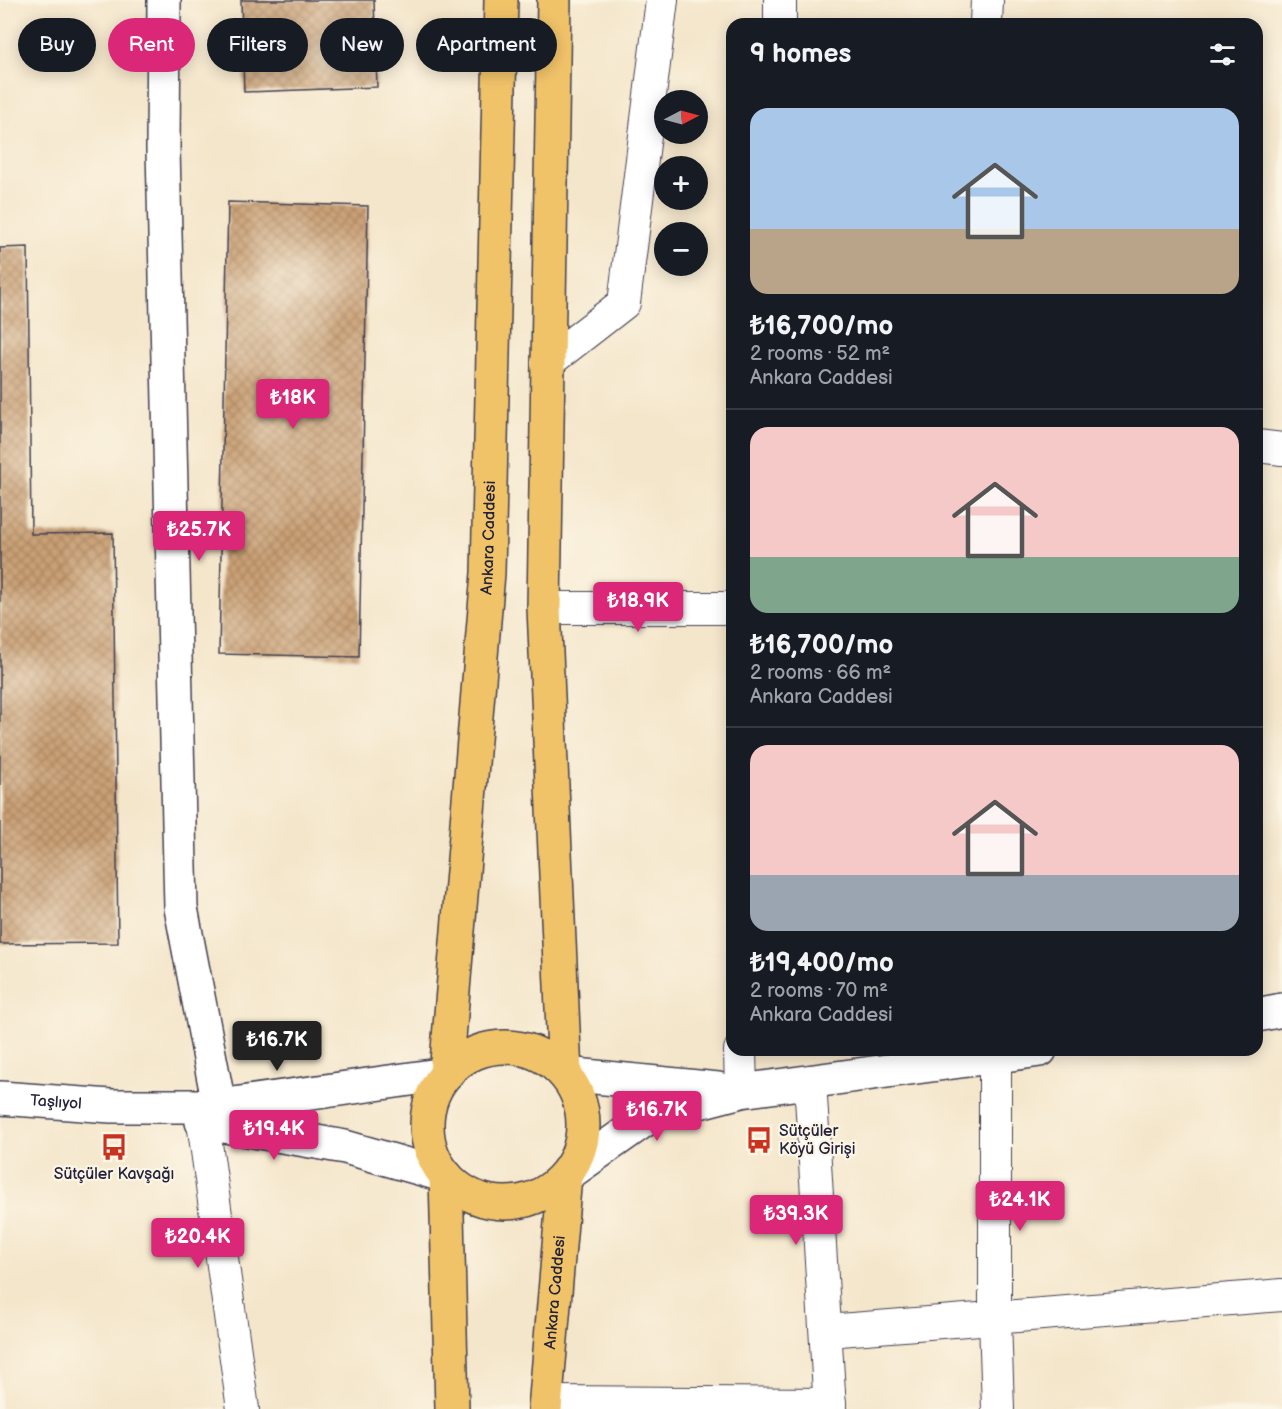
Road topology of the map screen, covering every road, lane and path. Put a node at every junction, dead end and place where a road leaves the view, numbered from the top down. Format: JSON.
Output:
{"nodes":[{"id":1,"x":164,"y":0,"type":"edge"},
{"id":2,"x":501,"y":0,"type":"edge"},
{"id":3,"x":554,"y":0,"type":"edge"},
{"id":4,"x":662,"y":0,"type":"edge"},
{"id":5,"x":780,"y":0,"type":"edge"},
{"id":6,"x":988,"y":0,"type":"edge"},
{"id":7,"x":780,"y":18,"type":"edge"},
{"id":8,"x":986,"y":18,"type":"edge"},
{"id":9,"x":547,"y":363,"type":"junction"},
{"id":10,"x":1263,"y":447,"type":"edge"},
{"id":11,"x":1282,"y":449,"type":"edge"},
{"id":12,"x":544,"y":608,"type":"junction"},
{"id":13,"x":726,"y":608,"type":"edge"},
{"id":14,"x":1282,"y":1010,"type":"edge"},
{"id":15,"x":1263,"y":1014,"type":"edge"},
{"id":16,"x":740,"y":1056,"type":"edge"},
{"id":17,"x":995,"y":1056,"type":"joint"},
{"id":18,"x":446,"y":1074,"type":"junction"},
{"id":19,"x":565,"y":1074,"type":"junction"},
{"id":20,"x":810,"y":1081,"type":"junction"},
{"id":21,"x":741,"y":1091,"type":"junction"},
{"id":22,"x":0,"y":1098,"type":"edge"},
{"id":23,"x":215,"y":1118,"type":"junction"},
{"id":24,"x":446,"y":1176,"type":"junction"},
{"id":25,"x":565,"y":1176,"type":"junction"},
{"id":26,"x":1282,"y":1296,"type":"edge"},
{"id":27,"x":995,"y":1320,"type":"junction"},
{"id":28,"x":827,"y":1331,"type":"junction"},
{"id":29,"x":545,"y":1405,"type":"edge"},
{"id":30,"x":830,"y":1407,"type":"edge"},
{"id":31,"x":243,"y":1409,"type":"edge"},
{"id":32,"x":452,"y":1409,"type":"edge"},
{"id":33,"x":998,"y":1409,"type":"edge"}],
"edges":[{"from":1,"to":23,"type":"street"},
{"from":2,"to":18,"type":"highway","name":"Ankara Caddesi"},
{"from":3,"to":9,"type":"highway","name":"Ankara Caddesi"},
{"from":4,"to":9,"type":"street"},
{"from":5,"to":7,"type":"street"},
{"from":6,"to":8,"type":"street"},
{"from":9,"to":12,"type":"highway","name":"Ankara Caddesi"},
{"from":10,"to":11,"type":"street"},
{"from":12,"to":13,"type":"street"},
{"from":12,"to":19,"type":"highway","name":"Ankara Caddesi"},
{"from":14,"to":15,"type":"street"},
{"from":16,"to":21,"type":"street"},
{"from":17,"to":20,"type":"street"},
{"from":17,"to":27,"type":"street"},
{"from":18,"to":19,"type":"highway","name":"Ankara Caddesi"},
{"from":18,"to":23,"type":"street"},
{"from":18,"to":24,"type":"highway","name":"Ankara Caddesi"},
{"from":19,"to":21,"type":"street"},
{"from":19,"to":25,"type":"highway","name":"Ankara Caddesi"},
{"from":20,"to":21,"type":"street"},
{"from":20,"to":28,"type":"street"},
{"from":21,"to":25,"type":"street"},
{"from":22,"to":23,"type":"street","name":"Taşlıyol"},
{"from":23,"to":24,"type":"street"},
{"from":23,"to":31,"type":"street"},
{"from":24,"to":25,"type":"highway","name":"Ankara Caddesi"},
{"from":24,"to":32,"type":"highway","name":"Ankara Caddesi"},
{"from":25,"to":29,"type":"highway","name":"Ankara Caddesi"},
{"from":26,"to":27,"type":"street"},
{"from":27,"to":28,"type":"street"},
{"from":27,"to":33,"type":"street"},
{"from":28,"to":30,"type":"street"},
{"from":29,"to":30,"type":"street"}]}
